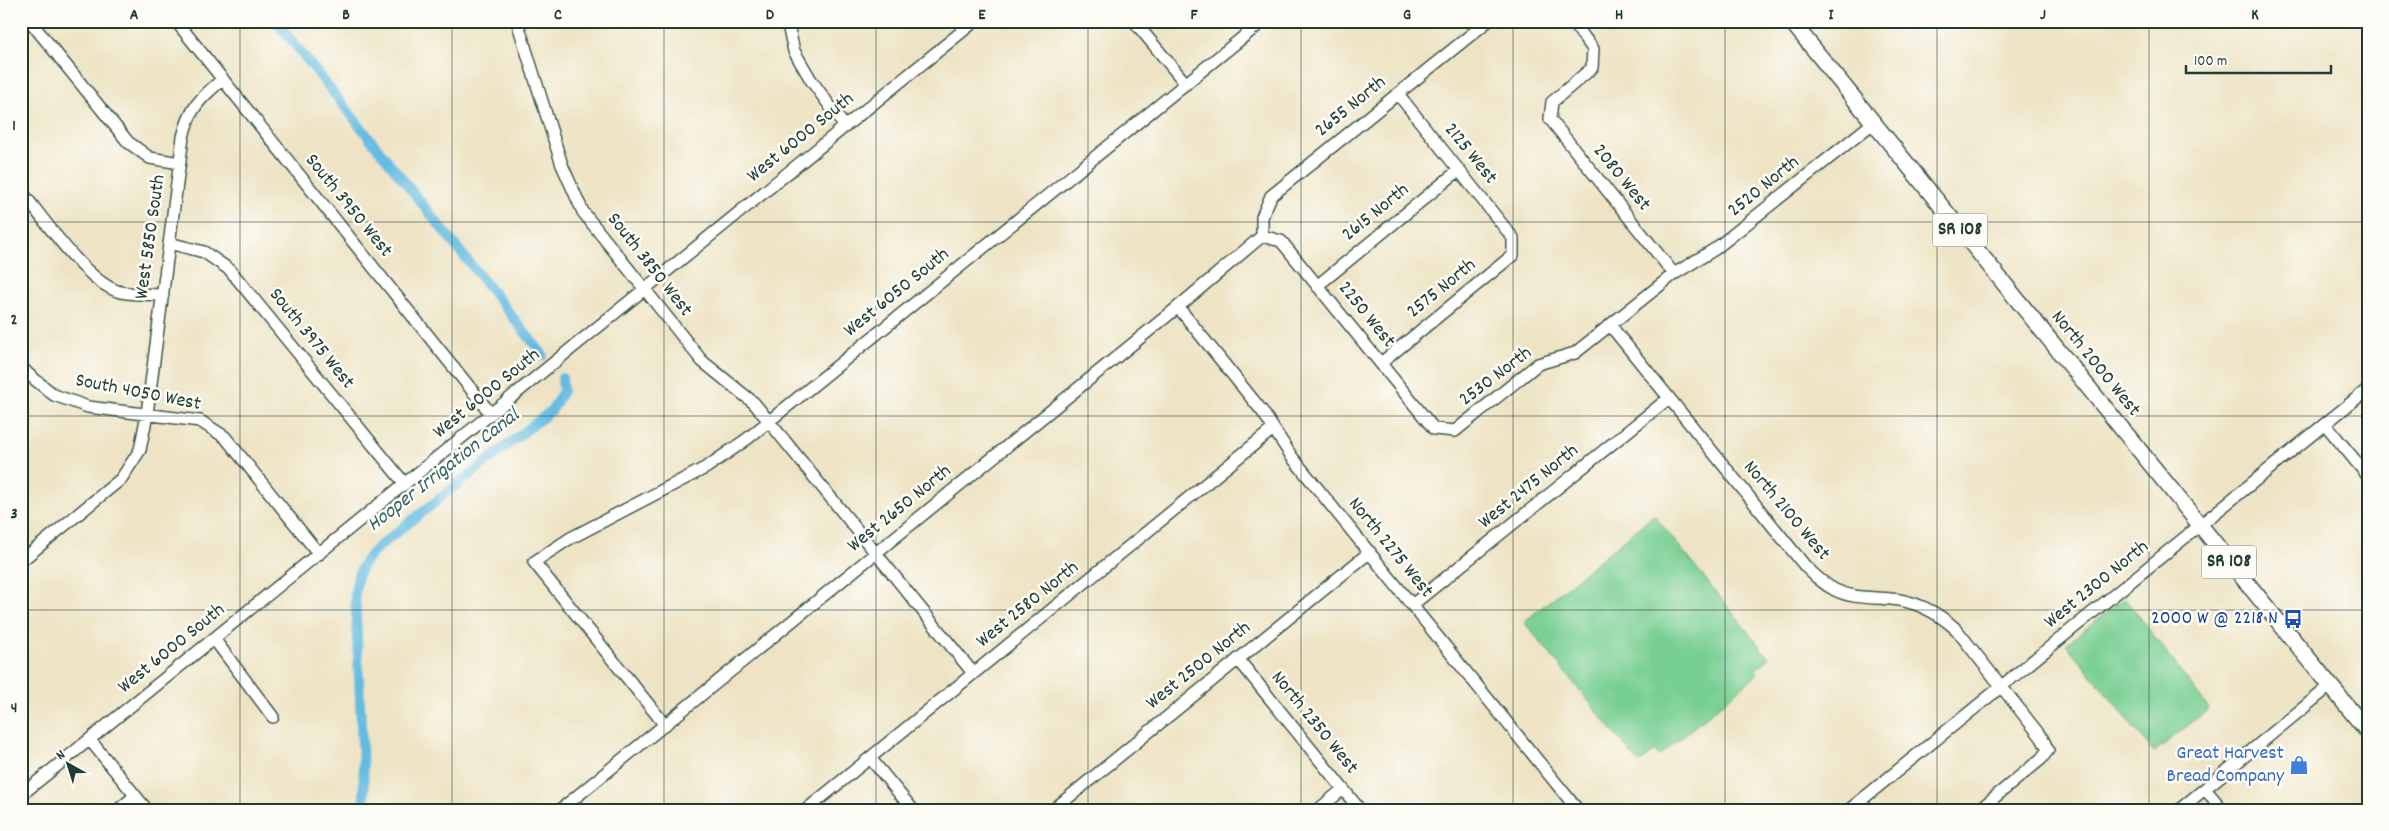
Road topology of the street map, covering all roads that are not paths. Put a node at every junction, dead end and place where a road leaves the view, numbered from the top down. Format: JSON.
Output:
{"nodes":[{"id":1,"x":30,"y":21,"type":"edge"},
{"id":2,"x":176,"y":21,"type":"edge"},
{"id":3,"x":517,"y":21,"type":"edge"},
{"id":4,"x":787,"y":21,"type":"edge"},
{"id":5,"x":975,"y":21,"type":"edge"},
{"id":6,"x":1134,"y":21,"type":"edge"},
{"id":7,"x":1263,"y":21,"type":"edge"},
{"id":8,"x":1488,"y":21,"type":"edge"},
{"id":9,"x":1572,"y":21,"type":"edge"},
{"id":10,"x":1791,"y":21,"type":"edge"},
{"id":11,"x":223,"y":79,"type":"junction"},
{"id":12,"x":1186,"y":84,"type":"junction"},
{"id":13,"x":1398,"y":94,"type":"junction"},
{"id":14,"x":1873,"y":123,"type":"junction"},
{"id":15,"x":845,"y":127,"type":"junction"},
{"id":16,"x":180,"y":163,"type":"junction"},
{"id":17,"x":1459,"y":170,"type":"junction"},
{"id":18,"x":21,"y":191,"type":"edge"},
{"id":19,"x":1262,"y":236,"type":"junction"},
{"id":20,"x":1513,"y":238,"type":"joint"},
{"id":21,"x":169,"y":243,"type":"junction"},
{"id":22,"x":1674,"y":274,"type":"junction"},
{"id":23,"x":1317,"y":286,"type":"junction"},
{"id":24,"x":644,"y":290,"type":"junction"},
{"id":25,"x":163,"y":295,"type":"junction"},
{"id":26,"x":1178,"y":307,"type":"junction"},
{"id":27,"x":1610,"y":325,"type":"junction"},
{"id":28,"x":1381,"y":363,"type":"junction"},
{"id":29,"x":21,"y":366,"type":"edge"},
{"id":30,"x":2368,"y":389,"type":"edge"},
{"id":31,"x":1669,"y":398,"type":"junction"},
{"id":32,"x":147,"y":414,"type":"junction"},
{"id":33,"x":491,"y":414,"type":"junction"},
{"id":34,"x":769,"y":421,"type":"junction"},
{"id":35,"x":2325,"y":424,"type":"junction"},
{"id":36,"x":1434,"y":428,"type":"joint"},
{"id":37,"x":1273,"y":429,"type":"junction"},
{"id":38,"x":2368,"y":476,"type":"edge"},
{"id":39,"x":405,"y":484,"type":"junction"},
{"id":40,"x":2200,"y":526,"type":"junction"},
{"id":41,"x":21,"y":544,"type":"edge"},
{"id":42,"x":1370,"y":552,"type":"junction"},
{"id":43,"x":876,"y":553,"type":"junction"},
{"id":44,"x":319,"y":554,"type":"junction"},
{"id":45,"x":25,"y":557,"type":"edge"},
{"id":46,"x":1412,"y":605,"type":"junction"},
{"id":47,"x":214,"y":639,"type":"junction"},
{"id":48,"x":1238,"y":659,"type":"junction"},
{"id":49,"x":973,"y":673,"type":"junction"},
{"id":50,"x":2330,"y":686,"type":"junction"},
{"id":51,"x":2002,"y":687,"type":"junction"},
{"id":52,"x":273,"y":717,"type":"dead end"},
{"id":53,"x":665,"y":725,"type":"junction"},
{"id":54,"x":2368,"y":732,"type":"edge"},
{"id":55,"x":90,"y":740,"type":"junction"},
{"id":56,"x":870,"y":758,"type":"junction"},
{"id":57,"x":1343,"y":789,"type":"junction"},
{"id":58,"x":2205,"y":789,"type":"junction"},
{"id":59,"x":21,"y":795,"type":"edge"},
{"id":60,"x":135,"y":796,"type":"junction"},
{"id":61,"x":1580,"y":809,"type":"edge"},
{"id":62,"x":118,"y":810,"type":"edge"},
{"id":63,"x":147,"y":810,"type":"edge"},
{"id":64,"x":560,"y":810,"type":"edge"},
{"id":65,"x":806,"y":810,"type":"edge"},
{"id":66,"x":913,"y":810,"type":"edge"},
{"id":67,"x":1053,"y":810,"type":"edge"},
{"id":68,"x":1318,"y":810,"type":"edge"},
{"id":69,"x":1360,"y":810,"type":"edge"},
{"id":70,"x":1849,"y":810,"type":"edge"},
{"id":71,"x":1979,"y":810,"type":"edge"},
{"id":72,"x":2179,"y":810,"type":"edge"},
{"id":73,"x":2223,"y":810,"type":"edge"}],
"edges":[{"from":1,"to":16,"type":"street"},
{"from":2,"to":11,"type":"street","name":"South 3950 West"},
{"from":3,"to":24,"type":"street","name":"South 3850 West"},
{"from":4,"to":15,"type":"street"},
{"from":5,"to":15,"type":"street","name":"West 6000 South"},
{"from":6,"to":12,"type":"street"},
{"from":7,"to":12,"type":"street","name":"West 6050 South"},
{"from":8,"to":13,"type":"street","name":"2655 North"},
{"from":9,"to":22,"type":"street","name":"2080 West"},
{"from":10,"to":14,"type":"main road","name":"North 2000 West","number":"SR 108"},
{"from":11,"to":16,"type":"street","name":"West 5850 South"},
{"from":11,"to":33,"type":"street","name":"South 3950 West"},
{"from":12,"to":34,"type":"street","name":"West 6050 South"},
{"from":13,"to":17,"type":"street","name":"2125 West"},
{"from":13,"to":19,"type":"street","name":"2655 North"},
{"from":14,"to":22,"type":"street","name":"2520 North"},
{"from":14,"to":40,"type":"main road","name":"North 2000 West","number":"SR 108"},
{"from":15,"to":24,"type":"street","name":"West 6000 South"},
{"from":16,"to":21,"type":"street","name":"West 5850 South"},
{"from":17,"to":20,"type":"street","name":"2125 West"},
{"from":17,"to":23,"type":"street","name":"2615 North"},
{"from":18,"to":25,"type":"street"},
{"from":19,"to":23,"type":"street","name":"2250 West"},
{"from":19,"to":26,"type":"street","name":"West 2650 North"},
{"from":20,"to":28,"type":"street","name":"2575 North"},
{"from":21,"to":25,"type":"street","name":"West 5850 South"},
{"from":21,"to":39,"type":"street","name":"South 3975 West"},
{"from":22,"to":27,"type":"street","name":"2530 North"},
{"from":23,"to":28,"type":"street","name":"2250 West"},
{"from":24,"to":33,"type":"street","name":"West 6000 South"},
{"from":24,"to":34,"type":"street","name":"South 3850 West"},
{"from":25,"to":32,"type":"street","name":"West 5850 South"},
{"from":26,"to":37,"type":"street","name":"North 2275 West"},
{"from":26,"to":43,"type":"street","name":"West 2650 North"},
{"from":27,"to":31,"type":"street","name":"North 2100 West"},
{"from":27,"to":36,"type":"street","name":"2530 North"},
{"from":28,"to":36,"type":"street","name":"2250 West"},
{"from":29,"to":32,"type":"street","name":"South 4050 West"},
{"from":30,"to":35,"type":"street","name":"West 2300 North"},
{"from":31,"to":46,"type":"street","name":"West 2475 North"},
{"from":31,"to":51,"type":"street","name":"North 2100 West"},
{"from":32,"to":44,"type":"street","name":"South 4050 West"},
{"from":32,"to":45,"type":"street","name":"West 5850 South"},
{"from":33,"to":39,"type":"street","name":"West 6000 South"},
{"from":34,"to":43,"type":"street","name":"South 3850 West"},
{"from":34,"to":53,"type":"street","name":"West 6050 South"},
{"from":35,"to":38,"type":"street"},
{"from":35,"to":40,"type":"street","name":"West 2300 North"},
{"from":37,"to":42,"type":"street","name":"North 2275 West"},
{"from":37,"to":49,"type":"street","name":"West 2580 North"},
{"from":39,"to":44,"type":"street","name":"West 6000 South"},
{"from":40,"to":50,"type":"main road","name":"North 2000 West","number":"SR 108"},
{"from":40,"to":51,"type":"street","name":"West 2300 North"},
{"from":41,"to":45,"type":"street"},
{"from":42,"to":46,"type":"street","name":"North 2275 West"},
{"from":42,"to":48,"type":"street","name":"West 2500 North"},
{"from":43,"to":49,"type":"street","name":"South 3850 West"},
{"from":43,"to":53,"type":"street","name":"West 2650 North"},
{"from":44,"to":47,"type":"street","name":"West 6000 South"},
{"from":46,"to":61,"type":"street","name":"North 2275 West"},
{"from":47,"to":52,"type":"street"},
{"from":47,"to":55,"type":"street","name":"West 6000 South"},
{"from":48,"to":57,"type":"street","name":"North 2350 West"},
{"from":48,"to":67,"type":"street","name":"West 2500 North"},
{"from":49,"to":56,"type":"street","name":"West 2580 North"},
{"from":50,"to":54,"type":"main road","name":"North 2000 West","number":"SR 108"},
{"from":50,"to":58,"type":"street"},
{"from":51,"to":70,"type":"street","name":"West 2300 North"},
{"from":51,"to":71,"type":"street","name":"North 2100 West"},
{"from":53,"to":64,"type":"street","name":"West 2650 North"},
{"from":55,"to":59,"type":"street","name":"West 6000 South"},
{"from":55,"to":60,"type":"street"},
{"from":56,"to":65,"type":"street","name":"West 2580 North"},
{"from":56,"to":66,"type":"street"},
{"from":57,"to":68,"type":"street"},
{"from":57,"to":69,"type":"street","name":"North 2350 West"},
{"from":58,"to":72,"type":"street"},
{"from":58,"to":73,"type":"street"},
{"from":60,"to":62,"type":"street"},
{"from":60,"to":63,"type":"street"}]}
